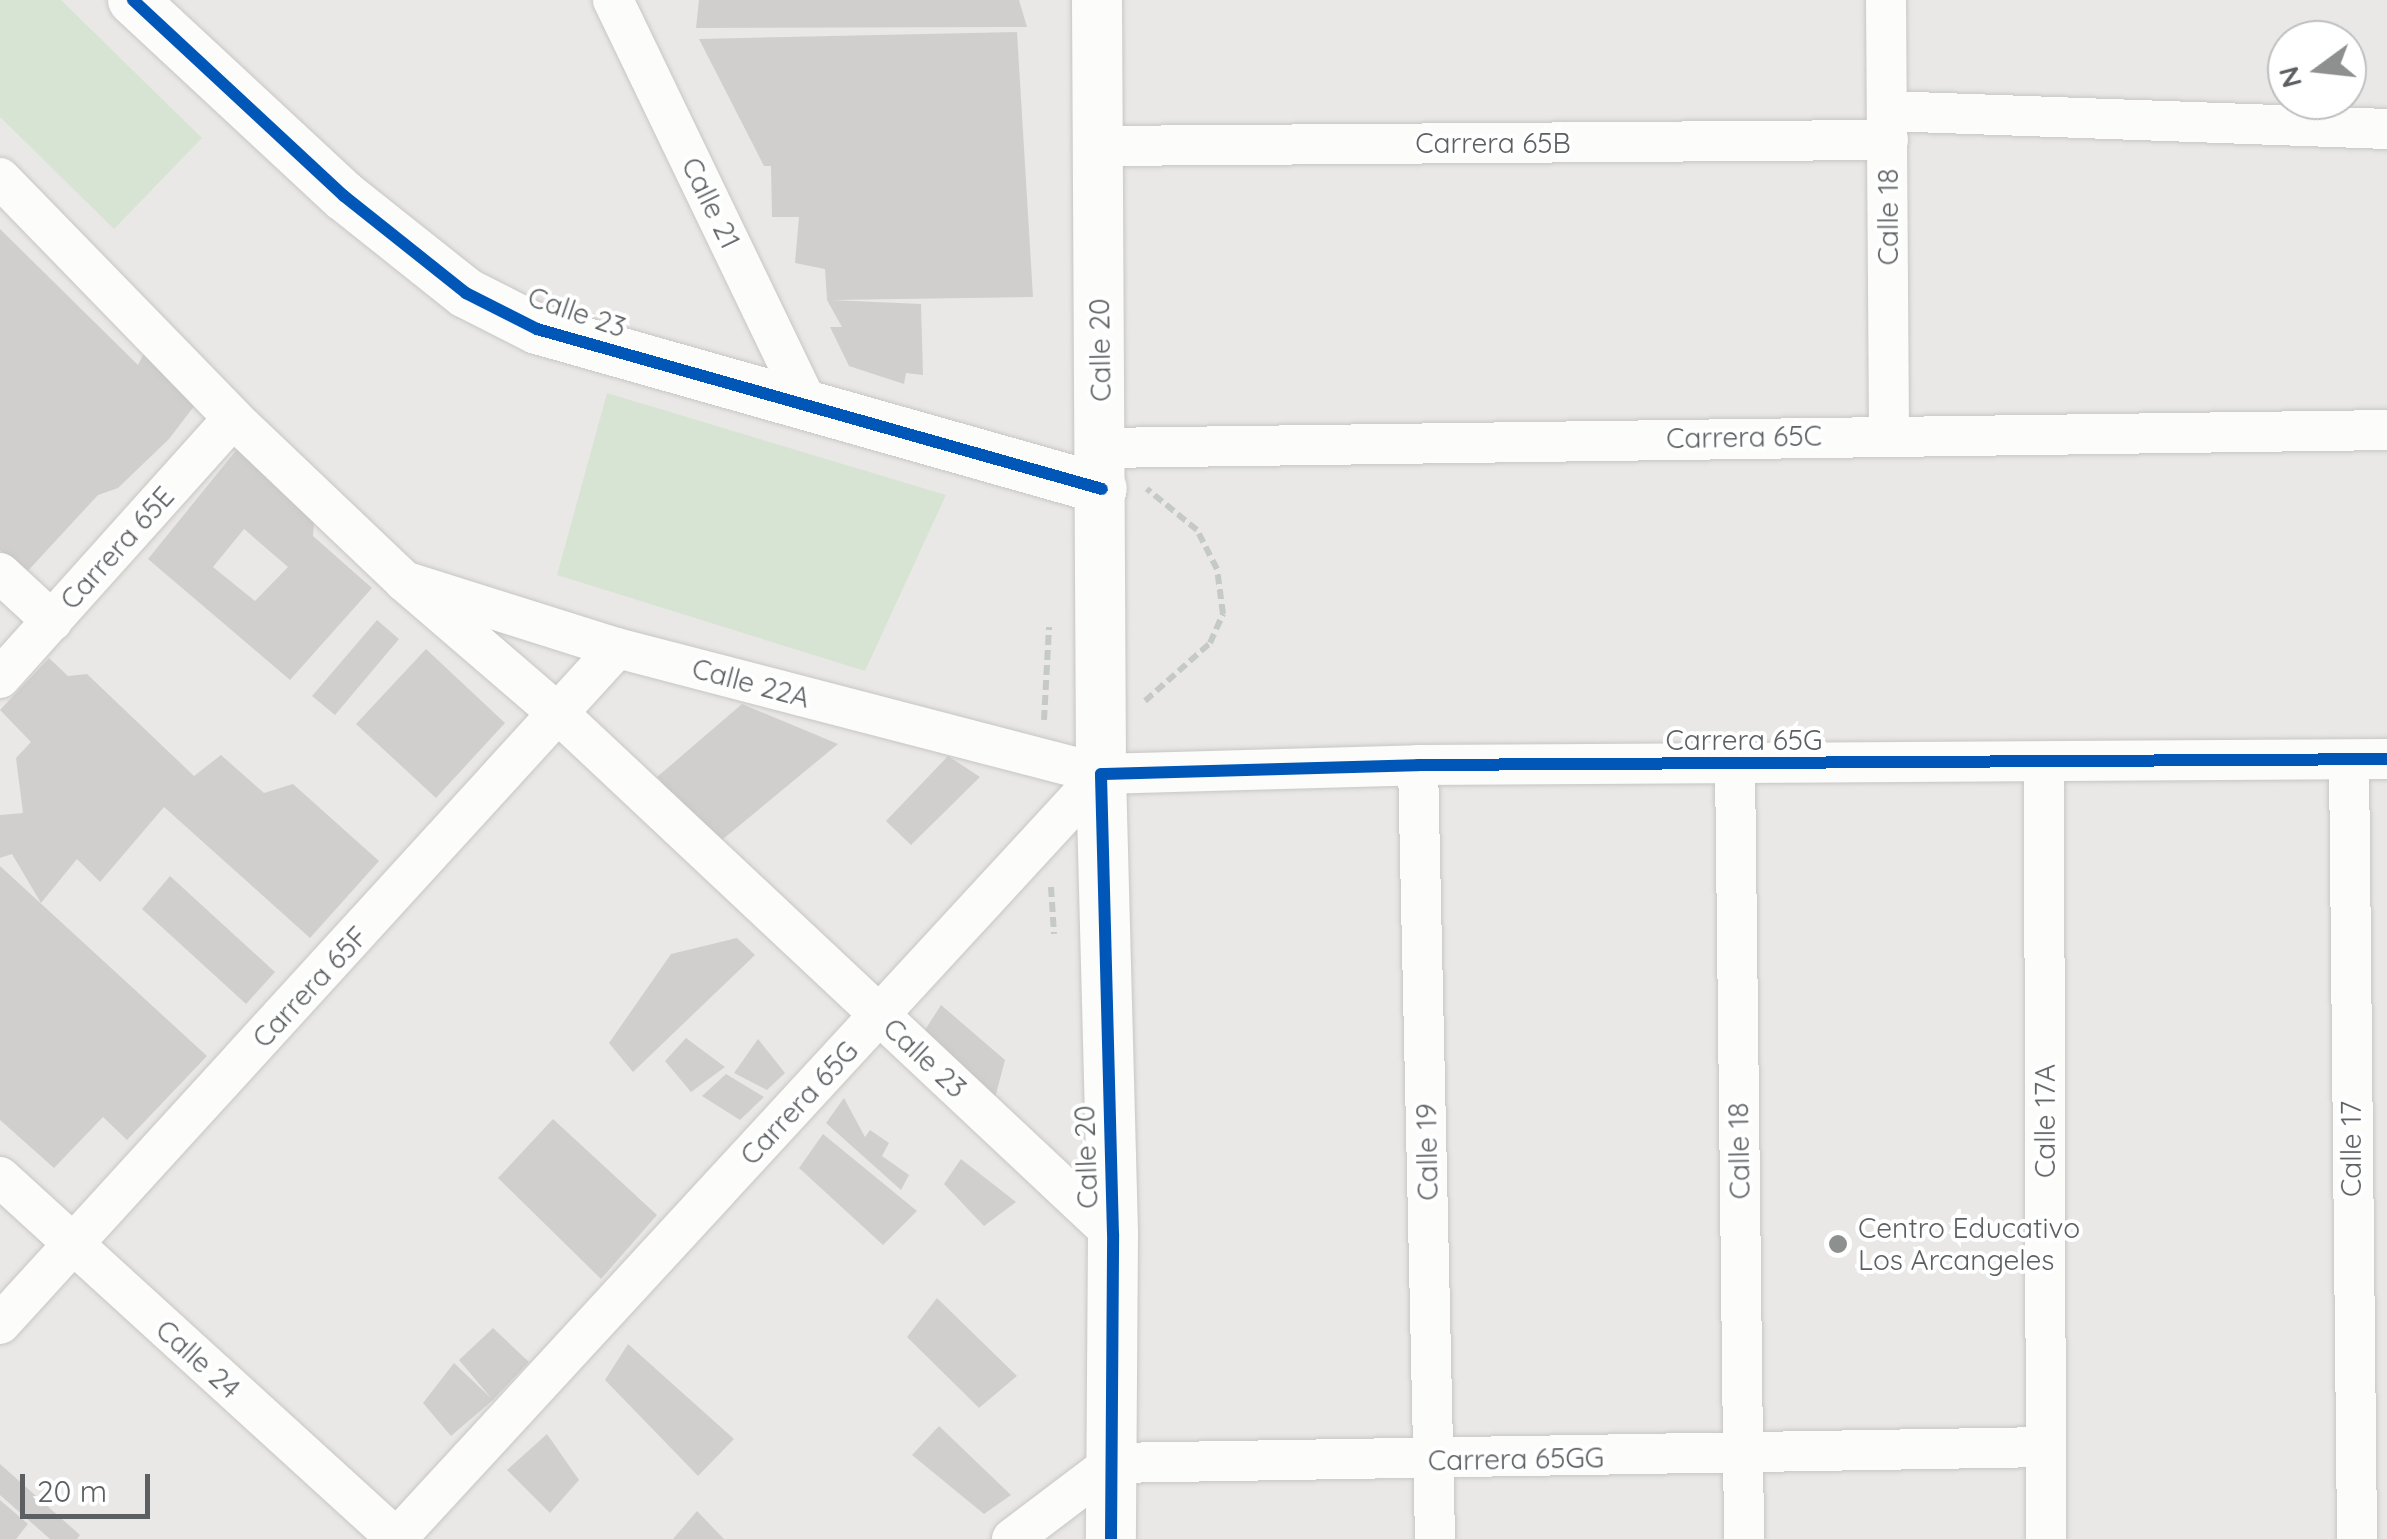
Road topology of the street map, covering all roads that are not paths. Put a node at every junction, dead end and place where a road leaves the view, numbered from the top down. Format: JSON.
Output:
{"nodes":[{"id":1,"x":133,"y":0,"type":"edge"},
{"id":2,"x":613,"y":0,"type":"edge"},
{"id":3,"x":1097,"y":0,"type":"edge"},
{"id":4,"x":1886,"y":0,"type":"edge"},
{"id":5,"x":1887,"y":125,"type":"junction"},
{"id":6,"x":2387,"y":128,"type":"edge"},
{"id":7,"x":1098,"y":146,"type":"junction"},
{"id":8,"x":0,"y":178,"type":"edge"},
{"id":9,"x":809,"y":407,"type":"junction"},
{"id":10,"x":233,"y":418,"type":"junction"},
{"id":11,"x":2387,"y":430,"type":"edge"},
{"id":12,"x":1890,"y":434,"type":"junction"},
{"id":13,"x":1115,"y":474,"type":"junction"},
{"id":14,"x":0,"y":573,"type":"edge"},
{"id":15,"x":404,"y":580,"type":"junction"},
{"id":16,"x":52,"y":621,"type":"junction"},
{"id":17,"x":617,"y":648,"type":"junction"},
{"id":18,"x":0,"y":678,"type":"edge"},
{"id":19,"x":560,"y":716,"type":"junction"},
{"id":20,"x":2368,"y":760,"type":"edge"},
{"id":21,"x":2044,"y":763,"type":"junction"},
{"id":22,"x":1735,"y":764,"type":"junction"},
{"id":23,"x":1418,"y":765,"type":"junction"},
{"id":24,"x":1100,"y":774,"type":"junction"},
{"id":25,"x":880,"y":1015,"type":"junction"},
{"id":26,"x":0,"y":1177,"type":"edge"},
{"id":27,"x":1113,"y":1234,"type":"junction"},
{"id":28,"x":72,"y":1245,"type":"junction"},
{"id":29,"x":0,"y":1324,"type":"edge"},
{"id":30,"x":2046,"y":1448,"type":"junction"},
{"id":31,"x":1742,"y":1454,"type":"junction"},
{"id":32,"x":1433,"y":1461,"type":"junction"},
{"id":33,"x":1112,"y":1463,"type":"junction"},
{"id":34,"x":397,"y":1539,"type":"edge"},
{"id":35,"x":1012,"y":1539,"type":"edge"},
{"id":36,"x":1111,"y":1539,"type":"edge"},
{"id":37,"x":1435,"y":1539,"type":"edge"},
{"id":38,"x":1744,"y":1539,"type":"edge"},
{"id":39,"x":2046,"y":1539,"type":"edge"},
{"id":40,"x":2356,"y":1539,"type":"edge"}],
"edges":[{"from":1,"to":9,"type":"street","name":"Calle 23"},
{"from":2,"to":9,"type":"street","name":"Calle 21"},
{"from":3,"to":7,"type":"street","name":"Calle 20"},
{"from":4,"to":5,"type":"street","name":"Calle 18"},
{"from":5,"to":6,"type":"street","name":"Carrera 65B"},
{"from":5,"to":7,"type":"street","name":"Carrera 65B"},
{"from":5,"to":12,"type":"street","name":"Calle 18"},
{"from":7,"to":13,"type":"street","name":"Calle 20"},
{"from":8,"to":10,"type":"street","name":"Calle 23"},
{"from":9,"to":13,"type":"street","name":"Calle 23"},
{"from":10,"to":15,"type":"street","name":"Calle 23"},
{"from":10,"to":16,"type":"street","name":"Carrera 65E"},
{"from":11,"to":12,"type":"street","name":"Carrera 65C"},
{"from":12,"to":13,"type":"street","name":"Carrera 65C"},
{"from":13,"to":24,"type":"street","name":"Calle 20"},
{"from":14,"to":16,"type":"street"},
{"from":15,"to":17,"type":"street","name":"Calle 22A"},
{"from":15,"to":19,"type":"street","name":"Calle 23"},
{"from":16,"to":18,"type":"street","name":"Carrera 65E"},
{"from":17,"to":19,"type":"street","name":"Carrera 65F"},
{"from":17,"to":24,"type":"street","name":"Calle 22A"},
{"from":19,"to":25,"type":"street","name":"Calle 23"},
{"from":19,"to":28,"type":"street","name":"Carrera 65F"},
{"from":20,"to":21,"type":"street","name":"Carrera 65G"},
{"from":20,"to":40,"type":"street","name":"Calle 17"},
{"from":21,"to":22,"type":"street","name":"Carrera 65G"},
{"from":21,"to":30,"type":"street","name":"Calle 17A"},
{"from":22,"to":23,"type":"street","name":"Carrera 65G"},
{"from":22,"to":31,"type":"street","name":"Calle 18"},
{"from":23,"to":24,"type":"street","name":"Carrera 65G"},
{"from":23,"to":32,"type":"street","name":"Calle 19"},
{"from":24,"to":25,"type":"street","name":"Carrera 65G"},
{"from":24,"to":27,"type":"street","name":"Calle 20"},
{"from":25,"to":27,"type":"street","name":"Calle 23"},
{"from":25,"to":34,"type":"street","name":"Carrera 65G"},
{"from":26,"to":28,"type":"street","name":"Calle 24"},
{"from":27,"to":33,"type":"street","name":"Calle 20"},
{"from":28,"to":29,"type":"street","name":"Carrera 65F"},
{"from":28,"to":34,"type":"street","name":"Calle 24"},
{"from":30,"to":31,"type":"street","name":"Carrera 65GG"},
{"from":30,"to":39,"type":"street","name":"Calle 17A"},
{"from":31,"to":32,"type":"street","name":"Carrera 65GG"},
{"from":31,"to":38,"type":"street","name":"Calle 18"},
{"from":32,"to":33,"type":"street","name":"Carrera 65GG"},
{"from":32,"to":37,"type":"street","name":"Calle 19"},
{"from":33,"to":35,"type":"street"},
{"from":33,"to":36,"type":"street","name":"Calle 20"}]}
